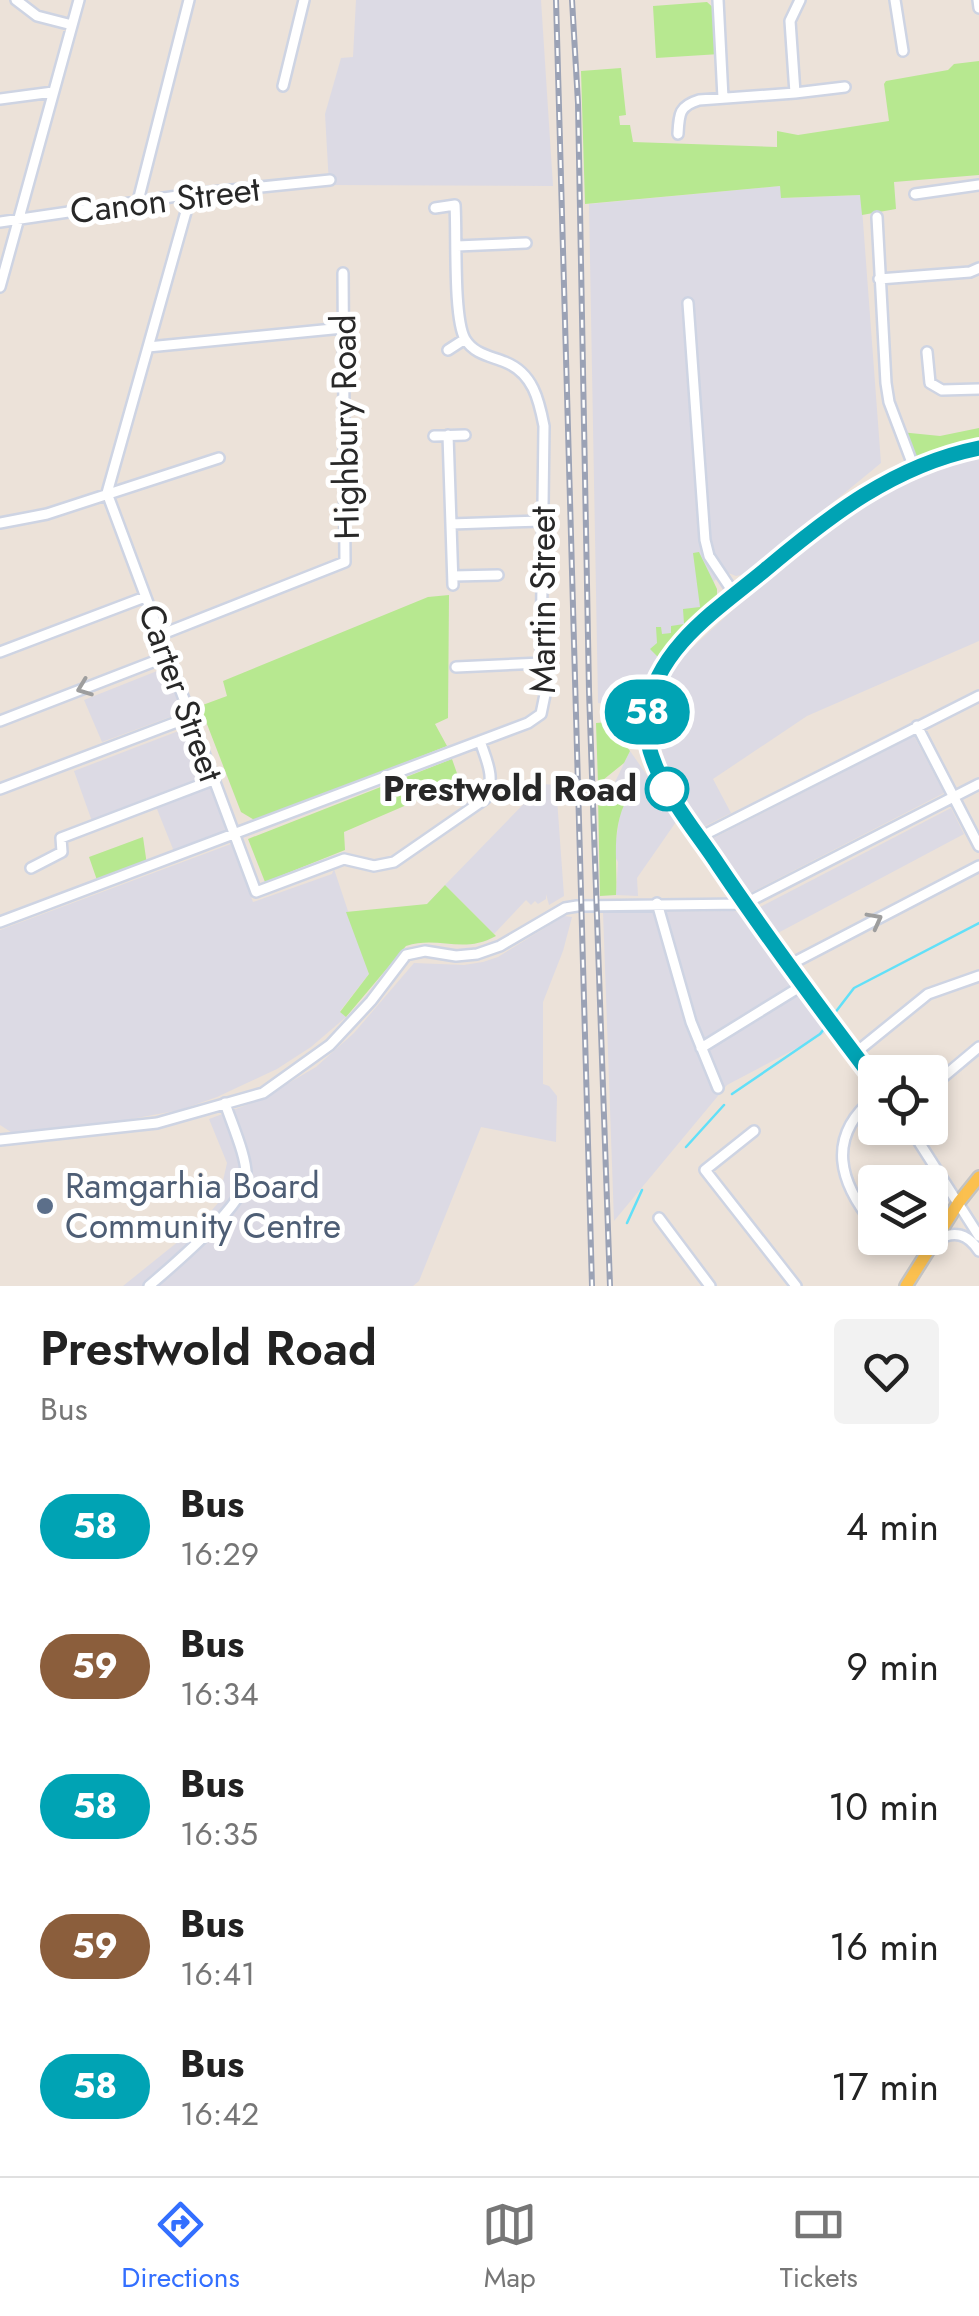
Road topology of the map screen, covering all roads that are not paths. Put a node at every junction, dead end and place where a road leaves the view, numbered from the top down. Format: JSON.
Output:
{"nodes":[{"id":1,"x":16,"y":0,"type":"edge"},
{"id":2,"x":79,"y":0,"type":"edge"},
{"id":3,"x":189,"y":0,"type":"edge"},
{"id":4,"x":304,"y":0,"type":"edge"},
{"id":5,"x":718,"y":0,"type":"edge"},
{"id":6,"x":800,"y":0,"type":"edge"},
{"id":7,"x":896,"y":0,"type":"edge"},
{"id":8,"x":978,"y":0,"type":"edge"},
{"id":9,"x":979,"y":8,"type":"edge"},
{"id":10,"x":72,"y":25,"type":"junction"},
{"id":11,"x":903,"y":51,"type":"dead end"},
{"id":12,"x":283,"y":86,"type":"dead end"},
{"id":13,"x":845,"y":87,"type":"dead end"},
{"id":14,"x":53,"y":92,"type":"junction"},
{"id":15,"x":795,"y":93,"type":"junction"},
{"id":16,"x":723,"y":98,"type":"junction"},
{"id":17,"x":0,"y":99,"type":"edge"},
{"id":18,"x":678,"y":134,"type":"dead end"},
{"id":19,"x":330,"y":180,"type":"dead end"},
{"id":20,"x":979,"y":185,"type":"edge"},
{"id":21,"x":191,"y":194,"type":"junction"},
{"id":22,"x":915,"y":194,"type":"dead end"},
{"id":23,"x":138,"y":202,"type":"junction"},
{"id":24,"x":434,"y":208,"type":"dead end"},
{"id":25,"x":877,"y":217,"type":"dead end"},
{"id":26,"x":20,"y":218,"type":"junction"},
{"id":27,"x":0,"y":222,"type":"edge"},
{"id":28,"x":526,"y":243,"type":"dead end"},
{"id":29,"x":458,"y":246,"type":"junction"},
{"id":30,"x":979,"y":268,"type":"edge"},
{"id":31,"x":343,"y":273,"type":"dead end"},
{"id":32,"x":880,"y":278,"type":"junction"},
{"id":33,"x":0,"y":287,"type":"edge"},
{"id":34,"x":688,"y":302,"type":"dead end"},
{"id":35,"x":343,"y":328,"type":"junction"},
{"id":36,"x":466,"y":339,"type":"junction"},
{"id":37,"x":148,"y":347,"type":"junction"},
{"id":38,"x":448,"y":350,"type":"dead end"},
{"id":39,"x":928,"y":352,"type":"dead end"},
{"id":40,"x":979,"y":389,"type":"edge"},
{"id":41,"x":465,"y":435,"type":"dead end"},
{"id":42,"x":434,"y":436,"type":"dead end"},
{"id":43,"x":448,"y":436,"type":"junction"},
{"id":44,"x":979,"y":448,"type":"edge"},
{"id":45,"x":218,"y":458,"type":"dead end"},
{"id":46,"x":914,"y":468,"type":"junction"},
{"id":47,"x":107,"y":494,"type":"junction"},
{"id":48,"x":542,"y":521,"type":"junction"},
{"id":49,"x":0,"y":522,"type":"edge"},
{"id":50,"x":451,"y":524,"type":"junction"},
{"id":51,"x":498,"y":575,"type":"dead end"},
{"id":52,"x":735,"y":595,"type":"junction"},
{"id":53,"x":145,"y":597,"type":"junction"},
{"id":54,"x":160,"y":635,"type":"junction"},
{"id":55,"x":0,"y":652,"type":"edge"},
{"id":56,"x":168,"y":656,"type":"junction"},
{"id":57,"x":541,"y":663,"type":"junction"},
{"id":58,"x":456,"y":667,"type":"dead end"},
{"id":59,"x":979,"y":696,"type":"edge"},
{"id":60,"x":190,"y":717,"type":"junction"},
{"id":61,"x":0,"y":720,"type":"edge"},
{"id":62,"x":918,"y":726,"type":"junction"},
{"id":63,"x":480,"y":741,"type":"junction"},
{"id":64,"x":213,"y":780,"type":"junction"},
{"id":65,"x":979,"y":784,"type":"edge"},
{"id":66,"x":0,"y":788,"type":"edge"},
{"id":67,"x":953,"y":797,"type":"junction"},
{"id":68,"x":234,"y":834,"type":"junction"},
{"id":69,"x":700,"y":837,"type":"junction"},
{"id":70,"x":979,"y":846,"type":"edge"},
{"id":71,"x":979,"y":866,"type":"edge"},
{"id":72,"x":31,"y":868,"type":"dead end"},
{"id":73,"x":657,"y":904,"type":"junction"},
{"id":74,"x":744,"y":904,"type":"junction"},
{"id":75,"x":0,"y":922,"type":"edge"},
{"id":76,"x":789,"y":965,"type":"junction"},
{"id":77,"x":979,"y":976,"type":"edge"},
{"id":78,"x":803,"y":985,"type":"junction"},
{"id":79,"x":979,"y":1047,"type":"edge"},
{"id":80,"x":701,"y":1048,"type":"junction"},
{"id":81,"x":854,"y":1054,"type":"junction"},
{"id":82,"x":858,"y":1059,"type":"edge"},
{"id":83,"x":948,"y":1073,"type":"edge"},
{"id":84,"x":718,"y":1088,"type":"dead end"},
{"id":85,"x":225,"y":1103,"type":"junction"},
{"id":86,"x":858,"y":1116,"type":"edge"},
{"id":87,"x":754,"y":1131,"type":"dead end"},
{"id":88,"x":0,"y":1140,"type":"edge"},
{"id":89,"x":921,"y":1145,"type":"edge"},
{"id":90,"x":979,"y":1177,"type":"edge"},
{"id":91,"x":958,"y":1202,"type":"junction"},
{"id":92,"x":858,"y":1203,"type":"edge"},
{"id":93,"x":659,"y":1218,"type":"dead end"},
{"id":94,"x":948,"y":1218,"type":"edge"},
{"id":95,"x":948,"y":1236,"type":"edge"},
{"id":96,"x":979,"y":1236,"type":"edge"},
{"id":97,"x":979,"y":1252,"type":"edge"},
{"id":98,"x":925,"y":1255,"type":"edge"},
{"id":99,"x":149,"y":1286,"type":"edge"},
{"id":100,"x":710,"y":1286,"type":"edge"},
{"id":101,"x":796,"y":1286,"type":"edge"},
{"id":102,"x":906,"y":1286,"type":"edge"}],
"edges":[{"from":1,"to":10,"type":"street"},
{"from":2,"to":10,"type":"street"},
{"from":3,"to":23,"type":"street"},
{"from":4,"to":12,"type":"street"},
{"from":5,"to":16,"type":"street"},
{"from":6,"to":15,"type":"street"},
{"from":7,"to":11,"type":"street"},
{"from":8,"to":9,"type":"street"},
{"from":10,"to":14,"type":"street"},
{"from":13,"to":15,"type":"street"},
{"from":14,"to":17,"type":"street"},
{"from":14,"to":26,"type":"street"},
{"from":15,"to":16,"type":"street"},
{"from":16,"to":18,"type":"street"},
{"from":19,"to":21,"type":"street","name":"Canon Street"},
{"from":20,"to":22,"type":"street"},
{"from":21,"to":23,"type":"street","name":"Canon Street"},
{"from":21,"to":37,"type":"street"},
{"from":23,"to":26,"type":"street","name":"Canon Street"},
{"from":24,"to":29,"type":"street"},
{"from":25,"to":32,"type":"street"},
{"from":26,"to":27,"type":"street","name":"Canon Street"},
{"from":26,"to":33,"type":"street"},
{"from":28,"to":29,"type":"street"},
{"from":29,"to":36,"type":"street"},
{"from":30,"to":32,"type":"street"},
{"from":31,"to":35,"type":"street","name":"Highbury Road"},
{"from":32,"to":46,"type":"street"},
{"from":34,"to":52,"type":"street"},
{"from":35,"to":37,"type":"street"},
{"from":35,"to":54,"type":"street","name":"Highbury Road"},
{"from":36,"to":38,"type":"street"},
{"from":36,"to":48,"type":"street","name":"Martin Street"},
{"from":37,"to":47,"type":"street"},
{"from":39,"to":40,"type":"street"},
{"from":41,"to":43,"type":"street"},
{"from":42,"to":43,"type":"street"},
{"from":43,"to":50,"type":"street"},
{"from":44,"to":46,"type":"street"},
{"from":45,"to":47,"type":"street"},
{"from":46,"to":52,"type":"street"},
{"from":47,"to":49,"type":"street"},
{"from":47,"to":53,"type":"street","name":"Carter Street"},
{"from":48,"to":50,"type":"street"},
{"from":48,"to":57,"type":"street","name":"Martin Street"},
{"from":50,"to":51,"type":"street"},
{"from":52,"to":69,"type":"street"},
{"from":53,"to":54,"type":"street","name":"Carter Street"},
{"from":53,"to":55,"type":"street"},
{"from":54,"to":56,"type":"street","name":"Carter Street"},
{"from":56,"to":60,"type":"street","name":"Carter Street"},
{"from":56,"to":61,"type":"street","one_way":true},
{"from":57,"to":58,"type":"street"},
{"from":57,"to":63,"type":"street","name":"Martin Street"},
{"from":59,"to":62,"type":"street"},
{"from":60,"to":64,"type":"street","name":"Carter Street"},
{"from":60,"to":66,"type":"street"},
{"from":62,"to":67,"type":"street"},
{"from":62,"to":69,"type":"street"},
{"from":63,"to":68,"type":"street","name":"Martin Street"},
{"from":63,"to":68,"type":"street","name":"Carter Street"},
{"from":64,"to":68,"type":"street","name":"Carter Street"},
{"from":64,"to":72,"type":"street"},
{"from":65,"to":67,"type":"street"},
{"from":67,"to":70,"type":"street"},
{"from":67,"to":74,"type":"street"},
{"from":68,"to":75,"type":"street","name":"Martin Street"},
{"from":69,"to":74,"type":"street"},
{"from":76,"to":71,"type":"street","one_way":true},
{"from":73,"to":74,"type":"street"},
{"from":73,"to":80,"type":"street"},
{"from":73,"to":85,"type":"street"},
{"from":74,"to":76,"type":"street"},
{"from":76,"to":78,"type":"street"},
{"from":77,"to":81,"type":"street"},
{"from":78,"to":80,"type":"street"},
{"from":78,"to":81,"type":"street"},
{"from":79,"to":83,"type":"street"},
{"from":80,"to":84,"type":"street"},
{"from":81,"to":82,"type":"street"},
{"from":85,"to":88,"type":"street"},
{"from":85,"to":99,"type":"street"},
{"from":86,"to":92,"type":"street"},
{"from":87,"to":101,"type":"street"},
{"from":89,"to":91,"type":"street"},
{"from":90,"to":91,"type":"main road"},
{"from":91,"to":94,"type":"main road"},
{"from":91,"to":96,"type":"street"},
{"from":93,"to":100,"type":"street"},
{"from":95,"to":97,"type":"street"},
{"from":98,"to":102,"type":"main road"}]}
